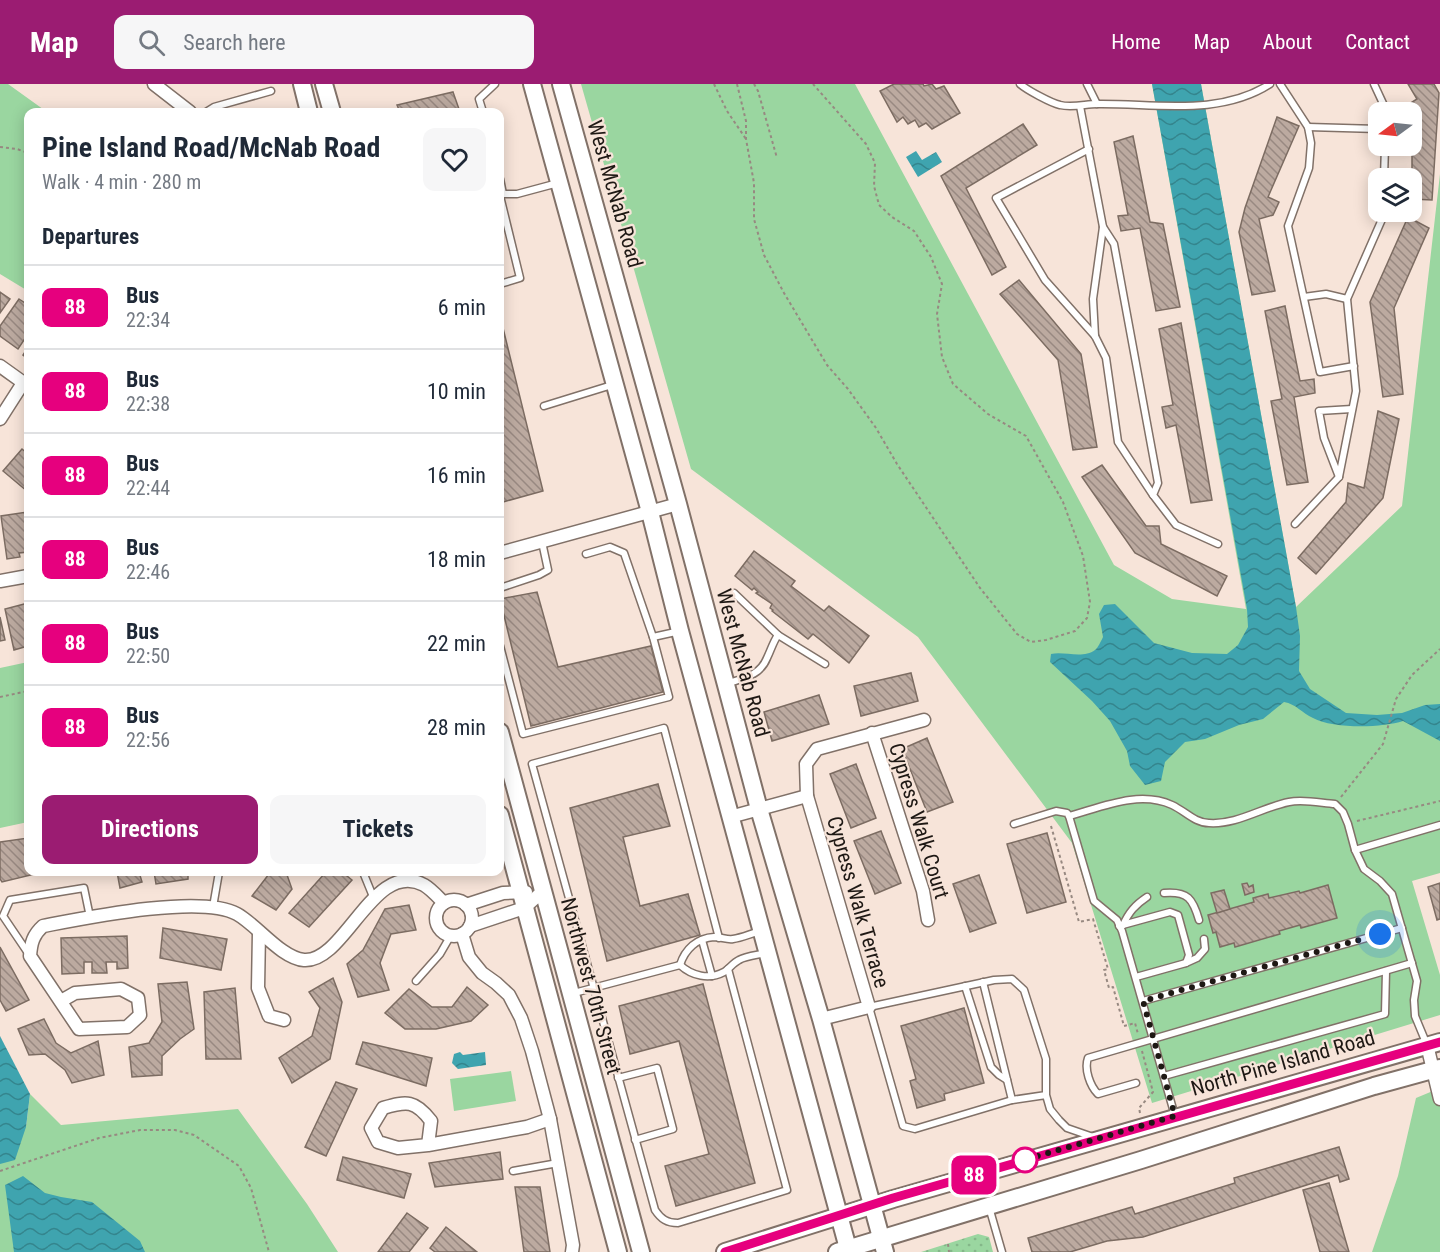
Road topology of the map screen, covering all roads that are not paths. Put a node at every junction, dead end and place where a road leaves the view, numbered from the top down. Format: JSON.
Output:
{"nodes":[{"id":1,"x":154,"y":84,"type":"edge"},
{"id":2,"x":302,"y":84,"type":"edge"},
{"id":3,"x":324,"y":84,"type":"edge"},
{"id":4,"x":495,"y":84,"type":"edge"},
{"id":5,"x":532,"y":84,"type":"edge"},
{"id":6,"x":561,"y":84,"type":"edge"},
{"id":7,"x":1020,"y":84,"type":"edge"},
{"id":8,"x":1087,"y":84,"type":"edge"},
{"id":9,"x":1270,"y":84,"type":"edge"},
{"id":10,"x":1280,"y":84,"type":"edge"},
{"id":11,"x":1374,"y":84,"type":"edge"},
{"id":12,"x":272,"y":91,"type":"dead end"},
{"id":13,"x":1382,"y":102,"type":"edge"},
{"id":14,"x":1097,"y":104,"type":"junction"},
{"id":15,"x":1080,"y":106,"type":"junction"},
{"id":16,"x":185,"y":108,"type":"edge"},
{"id":17,"x":212,"y":108,"type":"edge"},
{"id":18,"x":308,"y":108,"type":"edge"},
{"id":19,"x":331,"y":108,"type":"edge"},
{"id":20,"x":482,"y":108,"type":"edge"},
{"id":21,"x":1308,"y":127,"type":"junction"},
{"id":22,"x":1368,"y":129,"type":"edge"},
{"id":23,"x":1089,"y":149,"type":"junction"},
{"id":24,"x":558,"y":183,"type":"junction"},
{"id":25,"x":504,"y":195,"type":"edge"},
{"id":26,"x":504,"y":208,"type":"edge"},
{"id":27,"x":1381,"y":222,"type":"edge"},
{"id":28,"x":1103,"y":227,"type":"junction"},
{"id":29,"x":504,"y":283,"type":"edge"},
{"id":30,"x":1304,"y":297,"type":"junction"},
{"id":31,"x":1347,"y":299,"type":"junction"},
{"id":32,"x":1095,"y":336,"type":"junction"},
{"id":33,"x":0,"y":366,"type":"edge"},
{"id":34,"x":1354,"y":366,"type":"junction"},
{"id":35,"x":24,"y":383,"type":"edge"},
{"id":36,"x":614,"y":384,"type":"junction"},
{"id":37,"x":24,"y":387,"type":"edge"},
{"id":38,"x":544,"y":406,"type":"dead end"},
{"id":39,"x":1353,"y":409,"type":"junction"},
{"id":40,"x":0,"y":419,"type":"edge"},
{"id":41,"x":1339,"y":477,"type":"junction"},
{"id":42,"x":1153,"y":495,"type":"junction"},
{"id":43,"x":678,"y":504,"type":"junction"},
{"id":44,"x":650,"y":512,"type":"junction"},
{"id":45,"x":1295,"y":524,"type":"dead end"},
{"id":46,"x":542,"y":541,"type":"junction"},
{"id":47,"x":1218,"y":544,"type":"dead end"},
{"id":48,"x":504,"y":552,"type":"edge"},
{"id":49,"x":586,"y":554,"type":"dead end"},
{"id":50,"x":24,"y":577,"type":"edge"},
{"id":51,"x":0,"y":581,"type":"edge"},
{"id":52,"x":504,"y":587,"type":"edge"},
{"id":53,"x":734,"y":593,"type":"dead end"},
{"id":54,"x":680,"y":631,"type":"junction"},
{"id":55,"x":778,"y":635,"type":"junction"},
{"id":56,"x":653,"y":637,"type":"junction"},
{"id":57,"x":504,"y":661,"type":"edge"},
{"id":58,"x":825,"y":664,"type":"dead end"},
{"id":59,"x":726,"y":684,"type":"junction"},
{"id":60,"x":924,"y":720,"type":"dead end"},
{"id":61,"x":872,"y":733,"type":"junction"},
{"id":62,"x":504,"y":766,"type":"edge"},
{"id":63,"x":807,"y":796,"type":"junction"},
{"id":64,"x":759,"y":809,"type":"junction"},
{"id":65,"x":1069,"y":816,"type":"junction"},
{"id":66,"x":730,"y":817,"type":"junction"},
{"id":67,"x":1014,"y":824,"type":"dead end"},
{"id":68,"x":1440,"y":825,"type":"edge"},
{"id":69,"x":504,"y":830,"type":"edge"},
{"id":70,"x":1355,"y":850,"type":"junction"},
{"id":71,"x":218,"y":876,"type":"edge"},
{"id":72,"x":365,"y":876,"type":"edge"},
{"id":73,"x":408,"y":876,"type":"edge"},
{"id":74,"x":542,"y":892,"type":"junction"},
{"id":75,"x":1164,"y":893,"type":"dead end"},
{"id":76,"x":1148,"y":897,"type":"dead end"},
{"id":77,"x":374,"y":899,"type":"junction"},
{"id":78,"x":522,"y":900,"type":"junction"},
{"id":79,"x":444,"y":903,"type":"junction"},
{"id":80,"x":466,"y":905,"type":"junction"},
{"id":81,"x":213,"y":907,"type":"junction"},
{"id":82,"x":90,"y":918,"type":"junction"},
{"id":83,"x":928,"y":920,"type":"dead end"},
{"id":84,"x":1199,"y":920,"type":"dead end"},
{"id":85,"x":1121,"y":925,"type":"junction"},
{"id":86,"x":1402,"y":927,"type":"junction"},
{"id":87,"x":761,"y":931,"type":"junction"},
{"id":88,"x":260,"y":932,"type":"junction"},
{"id":89,"x":461,"y":932,"type":"junction"},
{"id":90,"x":719,"y":938,"type":"junction"},
{"id":91,"x":1204,"y":939,"type":"dead end"},
{"id":92,"x":702,"y":940,"type":"junction"},
{"id":93,"x":767,"y":952,"type":"junction"},
{"id":94,"x":30,"y":956,"type":"junction"},
{"id":95,"x":1186,"y":963,"type":"junction"},
{"id":96,"x":1412,"y":963,"type":"junction"},
{"id":97,"x":680,"y":965,"type":"junction"},
{"id":98,"x":728,"y":969,"type":"junction"},
{"id":99,"x":1386,"y":971,"type":"junction"},
{"id":100,"x":712,"y":976,"type":"junction"},
{"id":101,"x":1136,"y":977,"type":"junction"},
{"id":102,"x":416,"y":981,"type":"dead end"},
{"id":103,"x":983,"y":982,"type":"junction"},
{"id":104,"x":965,"y":986,"type":"junction"},
{"id":105,"x":593,"y":987,"type":"junction"},
{"id":106,"x":570,"y":994,"type":"junction"},
{"id":107,"x":61,"y":1001,"type":"junction"},
{"id":108,"x":1143,"y":1001,"type":"junction"},
{"id":109,"x":869,"y":1007,"type":"junction"},
{"id":110,"x":821,"y":1018,"type":"junction"},
{"id":111,"x":284,"y":1020,"type":"dead end"},
{"id":112,"x":1153,"y":1038,"type":"junction"},
{"id":113,"x":1433,"y":1044,"type":"edge"},
{"id":114,"x":1437,"y":1069,"type":"edge"},
{"id":115,"x":1164,"y":1076,"type":"junction"},
{"id":116,"x":618,"y":1078,"type":"junction"},
{"id":117,"x":1007,"y":1080,"type":"junction"},
{"id":118,"x":1136,"y":1083,"type":"dead end"},
{"id":119,"x":1046,"y":1095,"type":"junction"},
{"id":120,"x":598,"y":1099,"type":"junction"},
{"id":121,"x":1440,"y":1099,"type":"edge"},
{"id":122,"x":1012,"y":1100,"type":"junction"},
{"id":123,"x":578,"y":1104,"type":"junction"},
{"id":124,"x":1175,"y":1116,"type":"junction"},
{"id":125,"x":550,"y":1119,"type":"junction"},
{"id":126,"x":1099,"y":1138,"type":"junction"},
{"id":127,"x":635,"y":1140,"type":"junction"},
{"id":128,"x":428,"y":1145,"type":"junction"},
{"id":129,"x":558,"y":1163,"type":"junction"},
{"id":130,"x":513,"y":1171,"type":"dead end"},
{"id":131,"x":620,"y":1179,"type":"junction"},
{"id":132,"x":600,"y":1185,"type":"junction"},
{"id":133,"x":872,"y":1205,"type":"junction"},
{"id":134,"x":989,"y":1207,"type":"junction"},
{"id":135,"x":839,"y":1215,"type":"junction"},
{"id":136,"x":884,"y":1246,"type":"edge"},
{"id":137,"x":845,"y":1251,"type":"edge"},
{"id":138,"x":572,"y":1252,"type":"edge"},
{"id":139,"x":618,"y":1252,"type":"edge"},
{"id":140,"x":641,"y":1252,"type":"edge"},
{"id":141,"x":725,"y":1252,"type":"edge"},
{"id":142,"x":1002,"y":1252,"type":"edge"}],
"edges":[{"from":1,"to":16,"type":"street"},
{"from":2,"to":18,"type":"main road"},
{"from":3,"to":19,"type":"main road"},
{"from":4,"to":20,"type":"lane"},
{"from":5,"to":24,"type":"main road"},
{"from":6,"to":43,"type":"main road","name":"West McNab Road"},
{"from":7,"to":15,"type":"lane"},
{"from":8,"to":14,"type":"lane"},
{"from":9,"to":14,"type":"lane"},
{"from":10,"to":21,"type":"lane"},
{"from":11,"to":13,"type":"lane"},
{"from":12,"to":17,"type":"lane"},
{"from":14,"to":15,"type":"lane"},
{"from":15,"to":23,"type":"lane"},
{"from":21,"to":22,"type":"lane"},
{"from":21,"to":30,"type":"lane"},
{"from":23,"to":28,"type":"lane"},
{"from":23,"to":32,"type":"lane"},
{"from":24,"to":25,"type":"lane"},
{"from":24,"to":36,"type":"main road"},
{"from":26,"to":29,"type":"lane"},
{"from":27,"to":31,"type":"lane"},
{"from":28,"to":32,"type":"lane"},
{"from":28,"to":42,"type":"lane"},
{"from":30,"to":31,"type":"lane"},
{"from":30,"to":34,"type":"lane"},
{"from":31,"to":34,"type":"lane"},
{"from":32,"to":42,"type":"lane"},
{"from":33,"to":35,"type":"street"},
{"from":34,"to":39,"type":"lane"},
{"from":36,"to":38,"type":"lane"},
{"from":36,"to":44,"type":"main road"},
{"from":37,"to":40,"type":"street"},
{"from":39,"to":41,"type":"lane"},
{"from":39,"to":41,"type":"lane"},
{"from":41,"to":45,"type":"lane"},
{"from":42,"to":47,"type":"lane"},
{"from":43,"to":44,"type":"street"},
{"from":43,"to":59,"type":"main road","name":"West McNab Road"},
{"from":44,"to":46,"type":"street"},
{"from":44,"to":54,"type":"main road"},
{"from":46,"to":48,"type":"street"},
{"from":46,"to":52,"type":"lane"},
{"from":49,"to":56,"type":"lane"},
{"from":50,"to":51,"type":"street"},
{"from":53,"to":55,"type":"lane"},
{"from":54,"to":56,"type":"lane"},
{"from":54,"to":66,"type":"main road"},
{"from":55,"to":58,"type":"lane"},
{"from":55,"to":59,"type":"lane"},
{"from":56,"to":57,"type":"lane"},
{"from":59,"to":64,"type":"main road","name":"West McNab Road"},
{"from":60,"to":61,"type":"street","name":"Cypress Walk Terrace"},
{"from":61,"to":63,"type":"street","name":"Cypress Walk Terrace"},
{"from":61,"to":83,"type":"street","name":"Cypress Walk Court"},
{"from":62,"to":74,"type":"main road","name":"Northwest 70th Street"},
{"from":63,"to":64,"type":"street","name":"Cypress Walk Terrace"},
{"from":63,"to":109,"type":"street","name":"Cypress Walk Terrace"},
{"from":64,"to":66,"type":"street","name":"Cypress Walk Terrace"},
{"from":64,"to":110,"type":"main road","name":"West McNab Road"},
{"from":65,"to":67,"type":"lane"},
{"from":65,"to":70,"type":"lane"},
{"from":65,"to":85,"type":"lane"},
{"from":66,"to":87,"type":"main road"},
{"from":68,"to":70,"type":"lane"},
{"from":69,"to":78,"type":"main road","name":"Northwest 70th Street"},
{"from":70,"to":86,"type":"lane"},
{"from":71,"to":81,"type":"lane"},
{"from":72,"to":77,"type":"lane"},
{"from":73,"to":77,"type":"street"},
{"from":73,"to":79,"type":"street"},
{"from":74,"to":78,"type":"street"},
{"from":74,"to":106,"type":"main road","name":"Northwest 70th Street"},
{"from":75,"to":84,"type":"lane"},
{"from":76,"to":85,"type":"lane"},
{"from":77,"to":88,"type":"street"},
{"from":78,"to":80,"type":"street"},
{"from":78,"to":89,"type":"street"},
{"from":78,"to":123,"type":"main road","name":"Northwest 70th Street"},
{"from":79,"to":80,"type":"street"},
{"from":79,"to":89,"type":"street"},
{"from":80,"to":89,"type":"street"},
{"from":81,"to":82,"type":"street"},
{"from":81,"to":88,"type":"street"},
{"from":82,"to":94,"type":"street"},
{"from":82,"to":94,"type":"lane"},
{"from":85,"to":95,"type":"lane"},
{"from":85,"to":101,"type":"lane"},
{"from":86,"to":96,"type":"lane"},
{"from":86,"to":108,"type":"lane"},
{"from":87,"to":90,"type":"lane"},
{"from":87,"to":93,"type":"main road"},
{"from":88,"to":111,"type":"street"},
{"from":89,"to":102,"type":"lane"},
{"from":89,"to":125,"type":"street"},
{"from":90,"to":92,"type":"lane"},
{"from":90,"to":105,"type":"lane"},
{"from":91,"to":95,"type":"lane"},
{"from":92,"to":97,"type":"lane"},
{"from":92,"to":100,"type":"lane"},
{"from":93,"to":98,"type":"lane"},
{"from":93,"to":135,"type":"main road"},
{"from":94,"to":107,"type":"street"},
{"from":95,"to":101,"type":"lane"},
{"from":96,"to":99,"type":"lane"},
{"from":96,"to":113,"type":"lane"},
{"from":97,"to":100,"type":"lane"},
{"from":97,"to":105,"type":"lane"},
{"from":98,"to":100,"type":"lane"},
{"from":98,"to":127,"type":"lane"},
{"from":99,"to":112,"type":"lane"},
{"from":99,"to":115,"type":"lane"},
{"from":101,"to":108,"type":"lane"},
{"from":103,"to":104,"type":"lane"},
{"from":103,"to":117,"type":"lane"},
{"from":103,"to":119,"type":"lane"},
{"from":104,"to":109,"type":"lane"},
{"from":104,"to":117,"type":"lane"},
{"from":105,"to":106,"type":"lane"},
{"from":105,"to":116,"type":"lane"},
{"from":106,"to":120,"type":"main road","name":"Northwest 70th Street"},
{"from":107,"to":107,"type":"street"},
{"from":108,"to":112,"type":"lane"},
{"from":109,"to":110,"type":"street","name":"Cypress Walk Terrace"},
{"from":109,"to":122,"type":"lane"},
{"from":110,"to":133,"type":"main road","name":"West McNab Road"},
{"from":112,"to":115,"type":"lane"},
{"from":112,"to":118,"type":"lane"},
{"from":113,"to":114,"type":"street"},
{"from":113,"to":124,"type":"main road","name":"North Pine Island Road"},
{"from":114,"to":121,"type":"street"},
{"from":114,"to":134,"type":"main road"},
{"from":115,"to":124,"type":"lane"},
{"from":116,"to":127,"type":"lane"},
{"from":116,"to":127,"type":"lane"},
{"from":117,"to":122,"type":"lane"},
{"from":119,"to":122,"type":"lane"},
{"from":119,"to":126,"type":"lane"},
{"from":120,"to":123,"type":"main road"},
{"from":120,"to":131,"type":"main road","name":"Northwest 70th Street"},
{"from":123,"to":132,"type":"main road","name":"Northwest 70th Street"},
{"from":124,"to":126,"type":"main road","name":"North Pine Island Road"},
{"from":125,"to":128,"type":"street"},
{"from":125,"to":129,"type":"street"},
{"from":126,"to":133,"type":"main road","name":"North Pine Island Road"},
{"from":128,"to":128,"type":"street"},
{"from":129,"to":130,"type":"lane"},
{"from":129,"to":138,"type":"street"},
{"from":131,"to":132,"type":"main road"},
{"from":131,"to":140,"type":"main road","name":"Northwest 70th Street"},
{"from":132,"to":139,"type":"main road","name":"Northwest 70th Street"},
{"from":133,"to":135,"type":"main road","name":"North Pine Island Road"},
{"from":133,"to":136,"type":"main road","name":"West McNab Road"},
{"from":134,"to":136,"type":"main road"},
{"from":134,"to":142,"type":"lane"},
{"from":135,"to":137,"type":"main road"},
{"from":135,"to":141,"type":"main road","name":"North Pine Island Road"},
{"from":136,"to":137,"type":"main road"}]}
